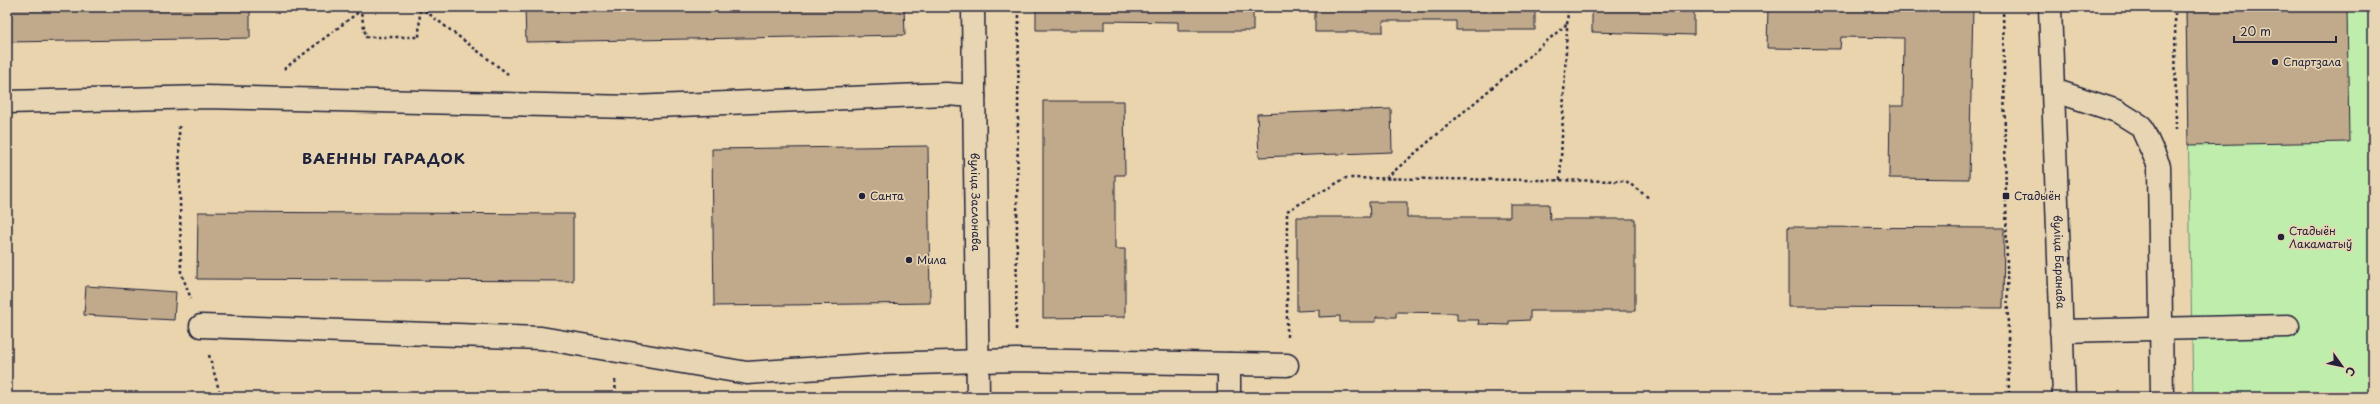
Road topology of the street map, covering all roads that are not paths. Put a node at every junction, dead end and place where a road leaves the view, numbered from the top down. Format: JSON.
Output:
{"nodes":[{"id":1,"x":973,"y":7,"type":"edge"},
{"id":2,"x":2050,"y":7,"type":"edge"},
{"id":3,"x":2053,"y":90,"type":"junction"},
{"id":4,"x":974,"y":96,"type":"junction"},
{"id":5,"x":7,"y":102,"type":"edge"},
{"id":6,"x":200,"y":326,"type":"road end"},
{"id":7,"x":2288,"y":326,"type":"dead end"},
{"id":8,"x":2161,"y":328,"type":"junction"},
{"id":9,"x":2061,"y":331,"type":"junction"},
{"id":10,"x":977,"y":362,"type":"junction"},
{"id":11,"x":1229,"y":364,"type":"junction"},
{"id":12,"x":1287,"y":365,"type":"road end"},
{"id":13,"x":978,"y":397,"type":"edge"},
{"id":14,"x":1229,"y":397,"type":"edge"},
{"id":15,"x":2064,"y":397,"type":"edge"},
{"id":16,"x":2162,"y":397,"type":"edge"}],
"edges":[{"from":1,"to":4,"type":"street","name":"вуліца Заслонава"},
{"from":2,"to":3,"type":"street","name":"вуліца Баранава"},
{"from":3,"to":8,"type":"street"},
{"from":3,"to":9,"type":"street","name":"вуліца Баранава"},
{"from":4,"to":5,"type":"street"},
{"from":4,"to":10,"type":"street","name":"вуліца Заслонава"},
{"from":6,"to":10,"type":"street"},
{"from":7,"to":8,"type":"street"},
{"from":8,"to":9,"type":"street"},
{"from":8,"to":16,"type":"street"},
{"from":9,"to":15,"type":"street","name":"вуліца Баранава"},
{"from":10,"to":11,"type":"street"},
{"from":10,"to":13,"type":"street","name":"вуліца Заслонава"},
{"from":11,"to":12,"type":"street"},
{"from":11,"to":14,"type":"street"}]}
